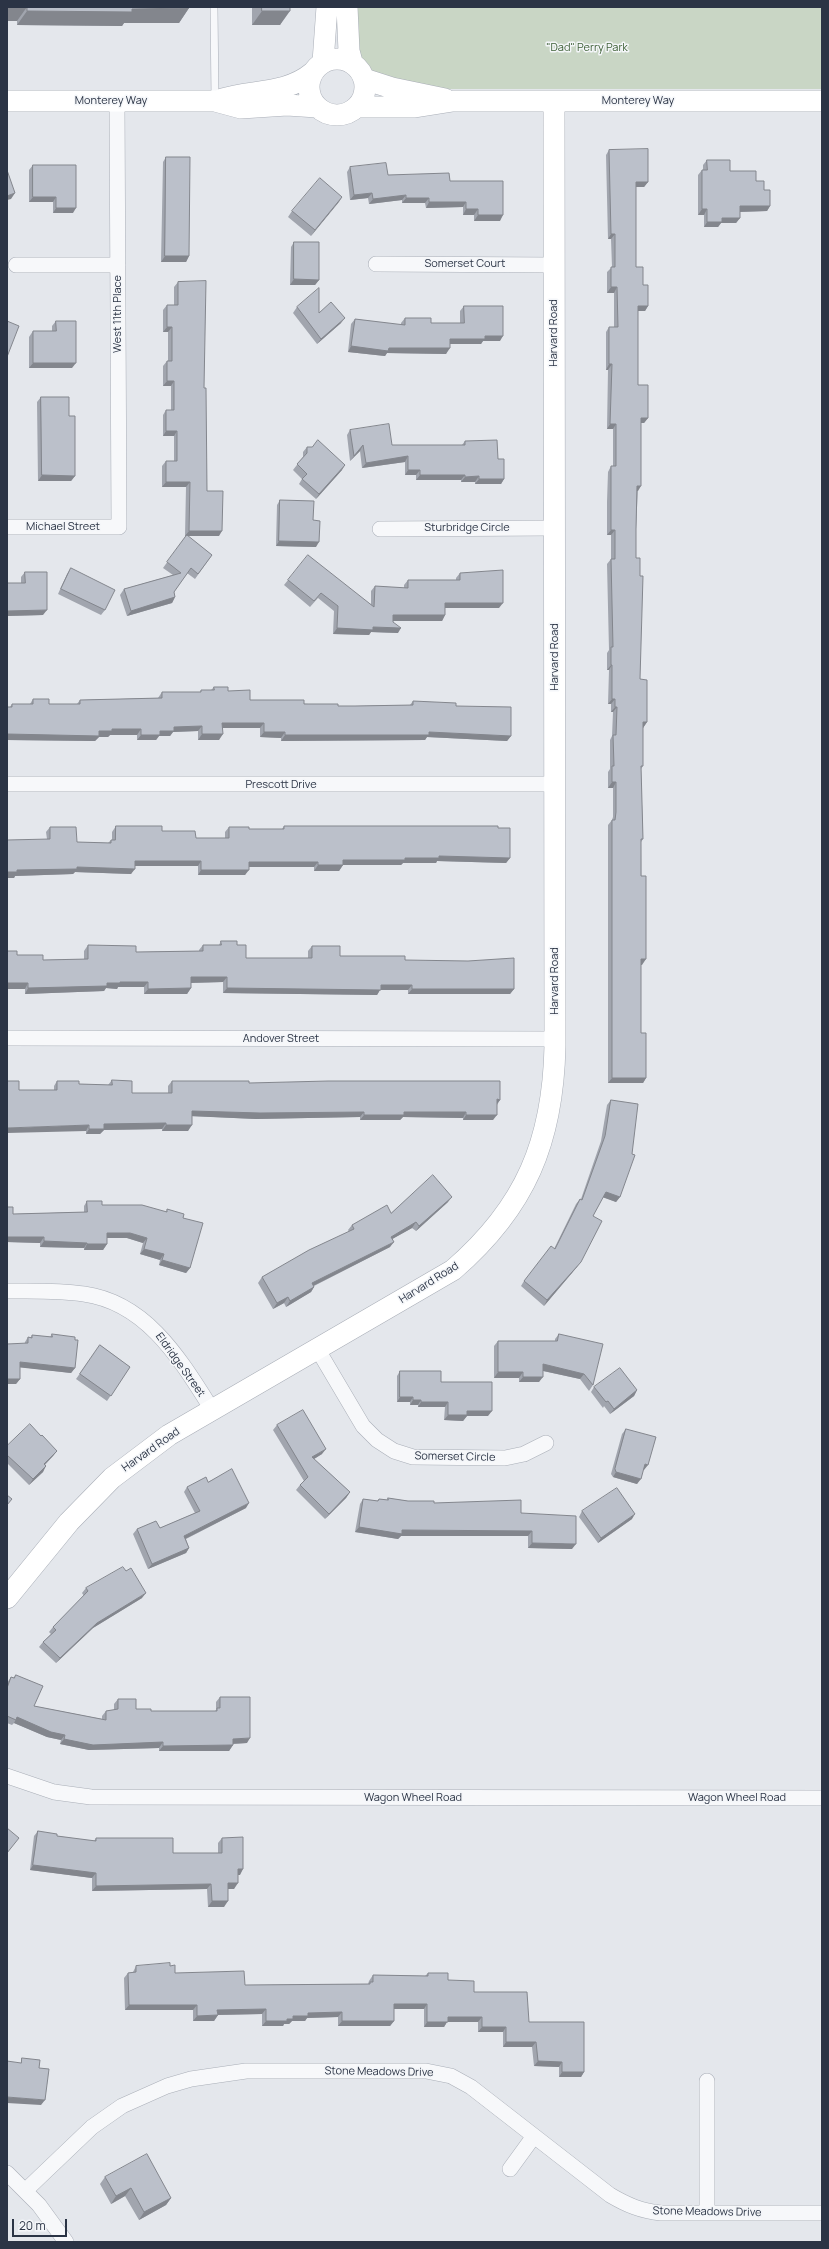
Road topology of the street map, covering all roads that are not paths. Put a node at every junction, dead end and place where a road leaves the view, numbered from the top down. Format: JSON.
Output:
{"nodes":[{"id":1,"x":214,"y":7,"type":"edge"},
{"id":2,"x":327,"y":7,"type":"edge"},
{"id":3,"x":347,"y":7,"type":"edge"},
{"id":4,"x":317,"y":68,"type":"junction"},
{"id":5,"x":358,"y":70,"type":"junction"},
{"id":6,"x":7,"y":101,"type":"edge"},
{"id":7,"x":117,"y":101,"type":"junction"},
{"id":8,"x":215,"y":101,"type":"junction"},
{"id":9,"x":453,"y":101,"type":"junction"},
{"id":10,"x":554,"y":101,"type":"junction"},
{"id":11,"x":822,"y":101,"type":"edge"},
{"id":12,"x":317,"y":107,"type":"junction"},
{"id":13,"x":357,"y":107,"type":"junction"},
{"id":14,"x":376,"y":264,"type":"dead end"},
{"id":15,"x":16,"y":265,"type":"dead end"},
{"id":16,"x":118,"y":265,"type":"junction"},
{"id":17,"x":554,"y":265,"type":"junction"},
{"id":18,"x":7,"y":527,"type":"edge"},
{"id":19,"x":119,"y":527,"type":"joint"},
{"id":20,"x":380,"y":528,"type":"dead end"},
{"id":21,"x":554,"y":528,"type":"junction"},
{"id":22,"x":7,"y":784,"type":"edge"},
{"id":23,"x":555,"y":784,"type":"junction"},
{"id":24,"x":7,"y":1038,"type":"edge"},
{"id":25,"x":554,"y":1039,"type":"junction"},
{"id":26,"x":7,"y":1291,"type":"edge"},
{"id":27,"x":318,"y":1350,"type":"junction"},
{"id":28,"x":213,"y":1411,"type":"junction"},
{"id":29,"x":546,"y":1443,"type":"dead end"},
{"id":30,"x":7,"y":1598,"type":"edge"},
{"id":31,"x":7,"y":1776,"type":"edge"},
{"id":32,"x":822,"y":1798,"type":"edge"},
{"id":33,"x":707,"y":2081,"type":"dead end"},
{"id":34,"x":534,"y":2136,"type":"junction"},
{"id":35,"x":510,"y":2169,"type":"dead end"},
{"id":36,"x":7,"y":2173,"type":"edge"},
{"id":37,"x":26,"y":2190,"type":"junction"},
{"id":38,"x":707,"y":2213,"type":"junction"},
{"id":39,"x":822,"y":2213,"type":"edge"},
{"id":40,"x":66,"y":2242,"type":"edge"}],
"edges":[{"from":1,"to":8,"type":"lane"},
{"from":2,"to":4,"type":"street"},
{"from":3,"to":5,"type":"street"},
{"from":4,"to":5,"type":"street"},
{"from":4,"to":8,"type":"street","name":"Monterey Way"},
{"from":4,"to":12,"type":"street"},
{"from":5,"to":9,"type":"street","name":"Monterey Way"},
{"from":5,"to":13,"type":"street"},
{"from":6,"to":7,"type":"street","name":"Monterey Way"},
{"from":7,"to":8,"type":"street","name":"Monterey Way"},
{"from":7,"to":16,"type":"street","name":"West 11th Place"},
{"from":8,"to":12,"type":"street","name":"Monterey Way"},
{"from":9,"to":10,"type":"street","name":"Monterey Way"},
{"from":9,"to":13,"type":"street","name":"Monterey Way"},
{"from":10,"to":11,"type":"street","name":"Monterey Way"},
{"from":10,"to":17,"type":"street","name":"Harvard Road"},
{"from":12,"to":13,"type":"street"},
{"from":14,"to":17,"type":"street","name":"Somerset Court"},
{"from":15,"to":16,"type":"street"},
{"from":16,"to":19,"type":"street","name":"West 11th Place"},
{"from":17,"to":21,"type":"street","name":"Harvard Road"},
{"from":18,"to":19,"type":"street","name":"Michael Street"},
{"from":20,"to":21,"type":"street","name":"Sturbridge Circle"},
{"from":21,"to":23,"type":"street","name":"Harvard Road"},
{"from":22,"to":23,"type":"street","name":"Prescott Drive"},
{"from":23,"to":25,"type":"street","name":"Harvard Road"},
{"from":24,"to":25,"type":"street","name":"Andover Street"},
{"from":25,"to":27,"type":"street","name":"Harvard Road"},
{"from":26,"to":28,"type":"street","name":"Eldridge Street"},
{"from":27,"to":28,"type":"street","name":"Harvard Road"},
{"from":27,"to":29,"type":"street","name":"Somerset Circle"},
{"from":28,"to":30,"type":"street","name":"Harvard Road"},
{"from":31,"to":32,"type":"street","name":"Wagon Wheel Road"},
{"from":33,"to":38,"type":"street"},
{"from":34,"to":35,"type":"street"},
{"from":34,"to":37,"type":"street","name":"Stone Meadows Drive"},
{"from":34,"to":38,"type":"street","name":"Stone Meadows Drive"},
{"from":36,"to":37,"type":"street"},
{"from":37,"to":40,"type":"street"},
{"from":38,"to":39,"type":"street","name":"Stone Meadows Drive"}]}
